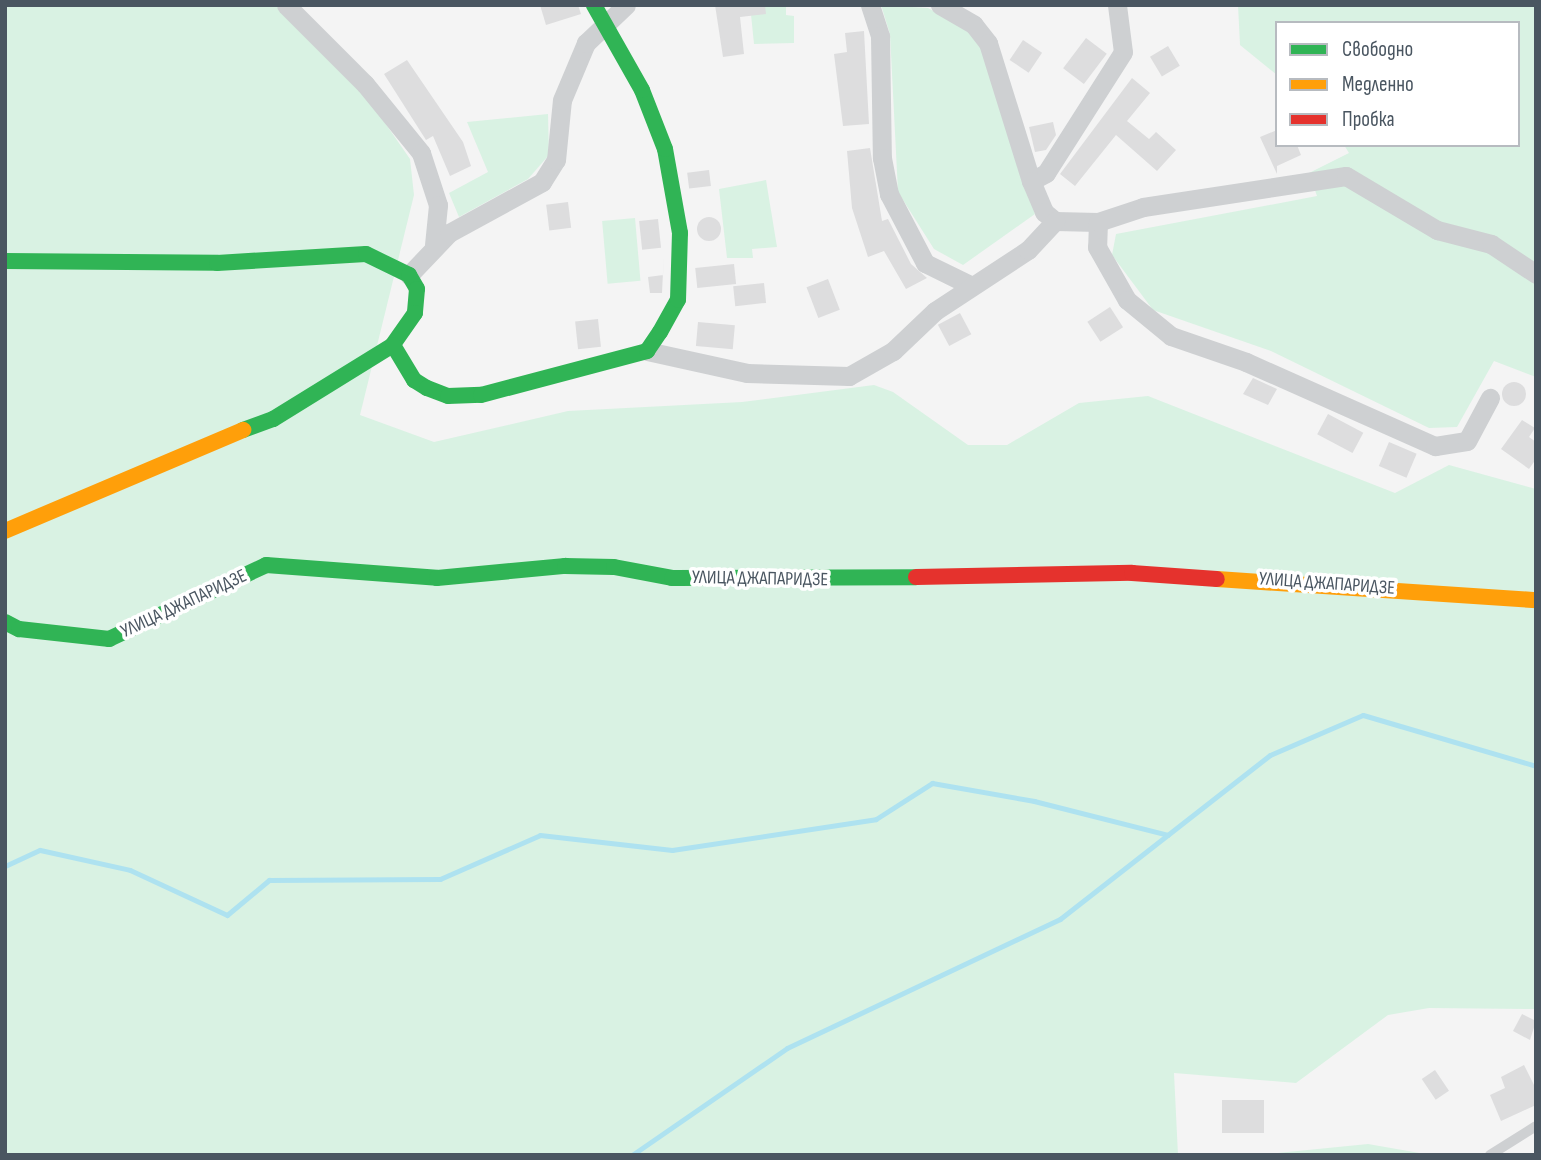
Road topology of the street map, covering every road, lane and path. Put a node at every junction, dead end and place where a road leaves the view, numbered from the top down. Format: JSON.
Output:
{"nodes":[{"id":1,"x":286,"y":5,"type":"edge"},
{"id":2,"x":626,"y":5,"type":"edge"},
{"id":3,"x":870,"y":5,"type":"edge"},
{"id":4,"x":940,"y":5,"type":"edge"},
{"id":5,"x":1116,"y":5,"type":"edge"},
{"id":6,"x":599,"y":13,"type":"edge"},
{"id":7,"x":1031,"y":181,"type":"junction"},
{"id":8,"x":1055,"y":221,"type":"junction"},
{"id":9,"x":1098,"y":222,"type":"junction"},
{"id":10,"x":434,"y":246,"type":"junction"},
{"id":11,"x":5,"y":261,"type":"edge"},
{"id":12,"x":1536,"y":274,"type":"edge"},
{"id":13,"x":409,"y":275,"type":"junction"},
{"id":14,"x":972,"y":286,"type":"junction"},
{"id":15,"x":393,"y":345,"type":"junction"},
{"id":16,"x":647,"y":351,"type":"junction"},
{"id":17,"x":1490,"y":398,"type":"dead end"},
{"id":18,"x":5,"y":531,"type":"edge"},
{"id":19,"x":1536,"y":600,"type":"edge"},
{"id":20,"x":5,"y":622,"type":"edge"},
{"id":21,"x":1536,"y":1126,"type":"edge"},
{"id":22,"x":1490,"y":1155,"type":"edge"}],
"edges":[{"from":1,"to":10,"type":"street"},
{"from":2,"to":6,"type":"street"},
{"from":3,"to":14,"type":"street"},
{"from":4,"to":7,"type":"street"},
{"from":5,"to":7,"type":"street"},
{"from":6,"to":10,"type":"street"},
{"from":6,"to":16,"type":"street"},
{"from":7,"to":8,"type":"street"},
{"from":8,"to":9,"type":"street"},
{"from":8,"to":14,"type":"street"},
{"from":9,"to":12,"type":"street"},
{"from":9,"to":17,"type":"street"},
{"from":10,"to":13,"type":"street"},
{"from":11,"to":13,"type":"street"},
{"from":13,"to":15,"type":"street"},
{"from":14,"to":16,"type":"street"},
{"from":15,"to":16,"type":"street"},
{"from":15,"to":18,"type":"street"},
{"from":19,"to":20,"type":"street","name":"УЛИЦА ДЖАПАРИДЗЕ"},
{"from":21,"to":22,"type":"lane"}]}
